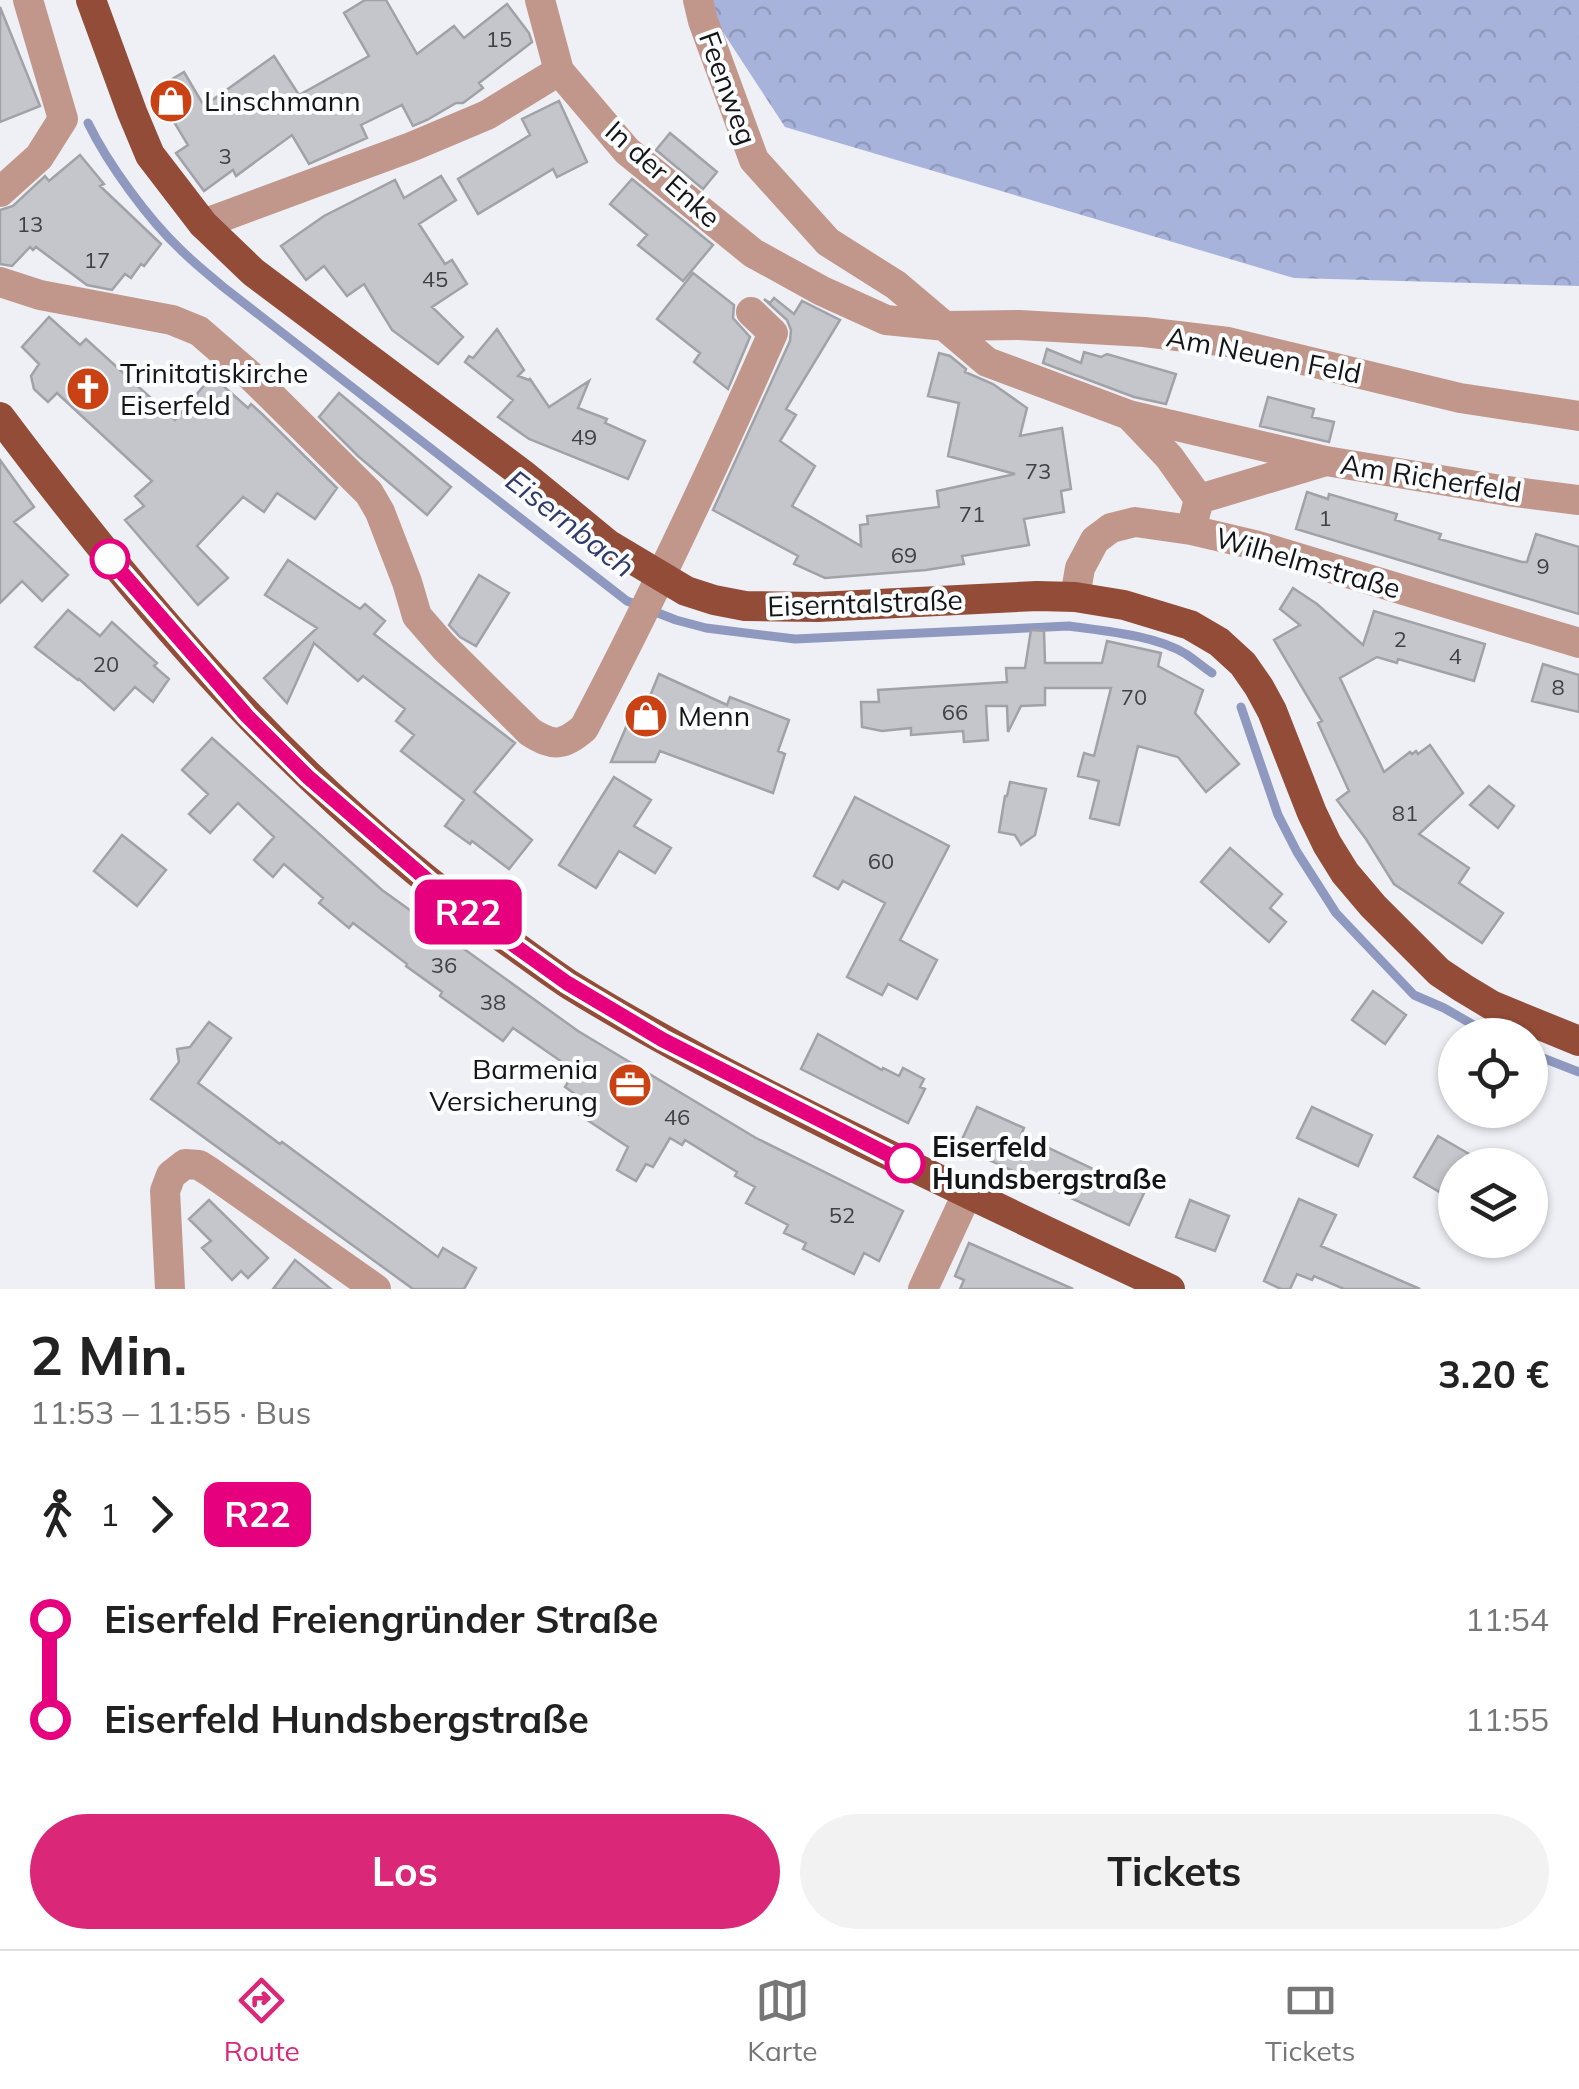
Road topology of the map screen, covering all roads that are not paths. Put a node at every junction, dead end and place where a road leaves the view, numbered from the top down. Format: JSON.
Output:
{"nodes":[{"id":1,"x":28,"y":0,"type":"edge"},
{"id":2,"x":540,"y":0,"type":"edge"},
{"id":3,"x":698,"y":0,"type":"edge"},
{"id":4,"x":96,"y":2,"type":"edge"},
{"id":5,"x":559,"y":72,"type":"junction"},
{"id":6,"x":0,"y":192,"type":"edge"},
{"id":7,"x":203,"y":224,"type":"junction"},
{"id":8,"x":0,"y":282,"type":"edge"},
{"id":9,"x":751,"y":312,"type":"dead end"},
{"id":10,"x":946,"y":326,"type":"junction"},
{"id":11,"x":1129,"y":415,"type":"junction"},
{"id":12,"x":1579,"y":416,"type":"edge"},
{"id":13,"x":0,"y":417,"type":"edge"},
{"id":14,"x":1326,"y":461,"type":"junction"},
{"id":15,"x":1199,"y":500,"type":"junction"},
{"id":16,"x":1579,"y":500,"type":"edge"},
{"id":17,"x":1191,"y":530,"type":"junction"},
{"id":18,"x":657,"y":586,"type":"junction"},
{"id":19,"x":1076,"y":597,"type":"junction"},
{"id":20,"x":1579,"y":643,"type":"edge"},
{"id":21,"x":1579,"y":1041,"type":"edge"},
{"id":22,"x":966,"y":1194,"type":"junction"},
{"id":23,"x":170,"y":1289,"type":"edge"},
{"id":24,"x":376,"y":1289,"type":"edge"},
{"id":25,"x":923,"y":1289,"type":"edge"},
{"id":26,"x":1170,"y":1289,"type":"edge"}],
"edges":[{"from":1,"to":6,"type":"street"},
{"from":2,"to":5,"type":"street"},
{"from":3,"to":10,"type":"street","name":"Feenweg"},
{"from":4,"to":7,"type":"main road","name":"Eiserntalstraße"},
{"from":5,"to":7,"type":"street"},
{"from":5,"to":10,"type":"street","name":"In der Enke"},
{"from":7,"to":18,"type":"main road","name":"Eiserntalstraße"},
{"from":8,"to":18,"type":"street"},
{"from":9,"to":18,"type":"street"},
{"from":10,"to":11,"type":"street"},
{"from":10,"to":12,"type":"street","name":"Am Neuen Feld"},
{"from":11,"to":14,"type":"street"},
{"from":11,"to":15,"type":"street"},
{"from":13,"to":22,"type":"main road"},
{"from":14,"to":15,"type":"street","name":"Am Richerfeld"},
{"from":14,"to":16,"type":"street","name":"Am Richerfeld"},
{"from":15,"to":17,"type":"street"},
{"from":17,"to":19,"type":"street","name":"Wilhelmstraße"},
{"from":17,"to":20,"type":"street","name":"Wilhelmstraße"},
{"from":18,"to":19,"type":"main road","name":"Eiserntalstraße"},
{"from":19,"to":21,"type":"main road","name":"Eiserntalstraße"},
{"from":22,"to":25,"type":"street"},
{"from":22,"to":26,"type":"main road"},
{"from":23,"to":24,"type":"street"}]}
